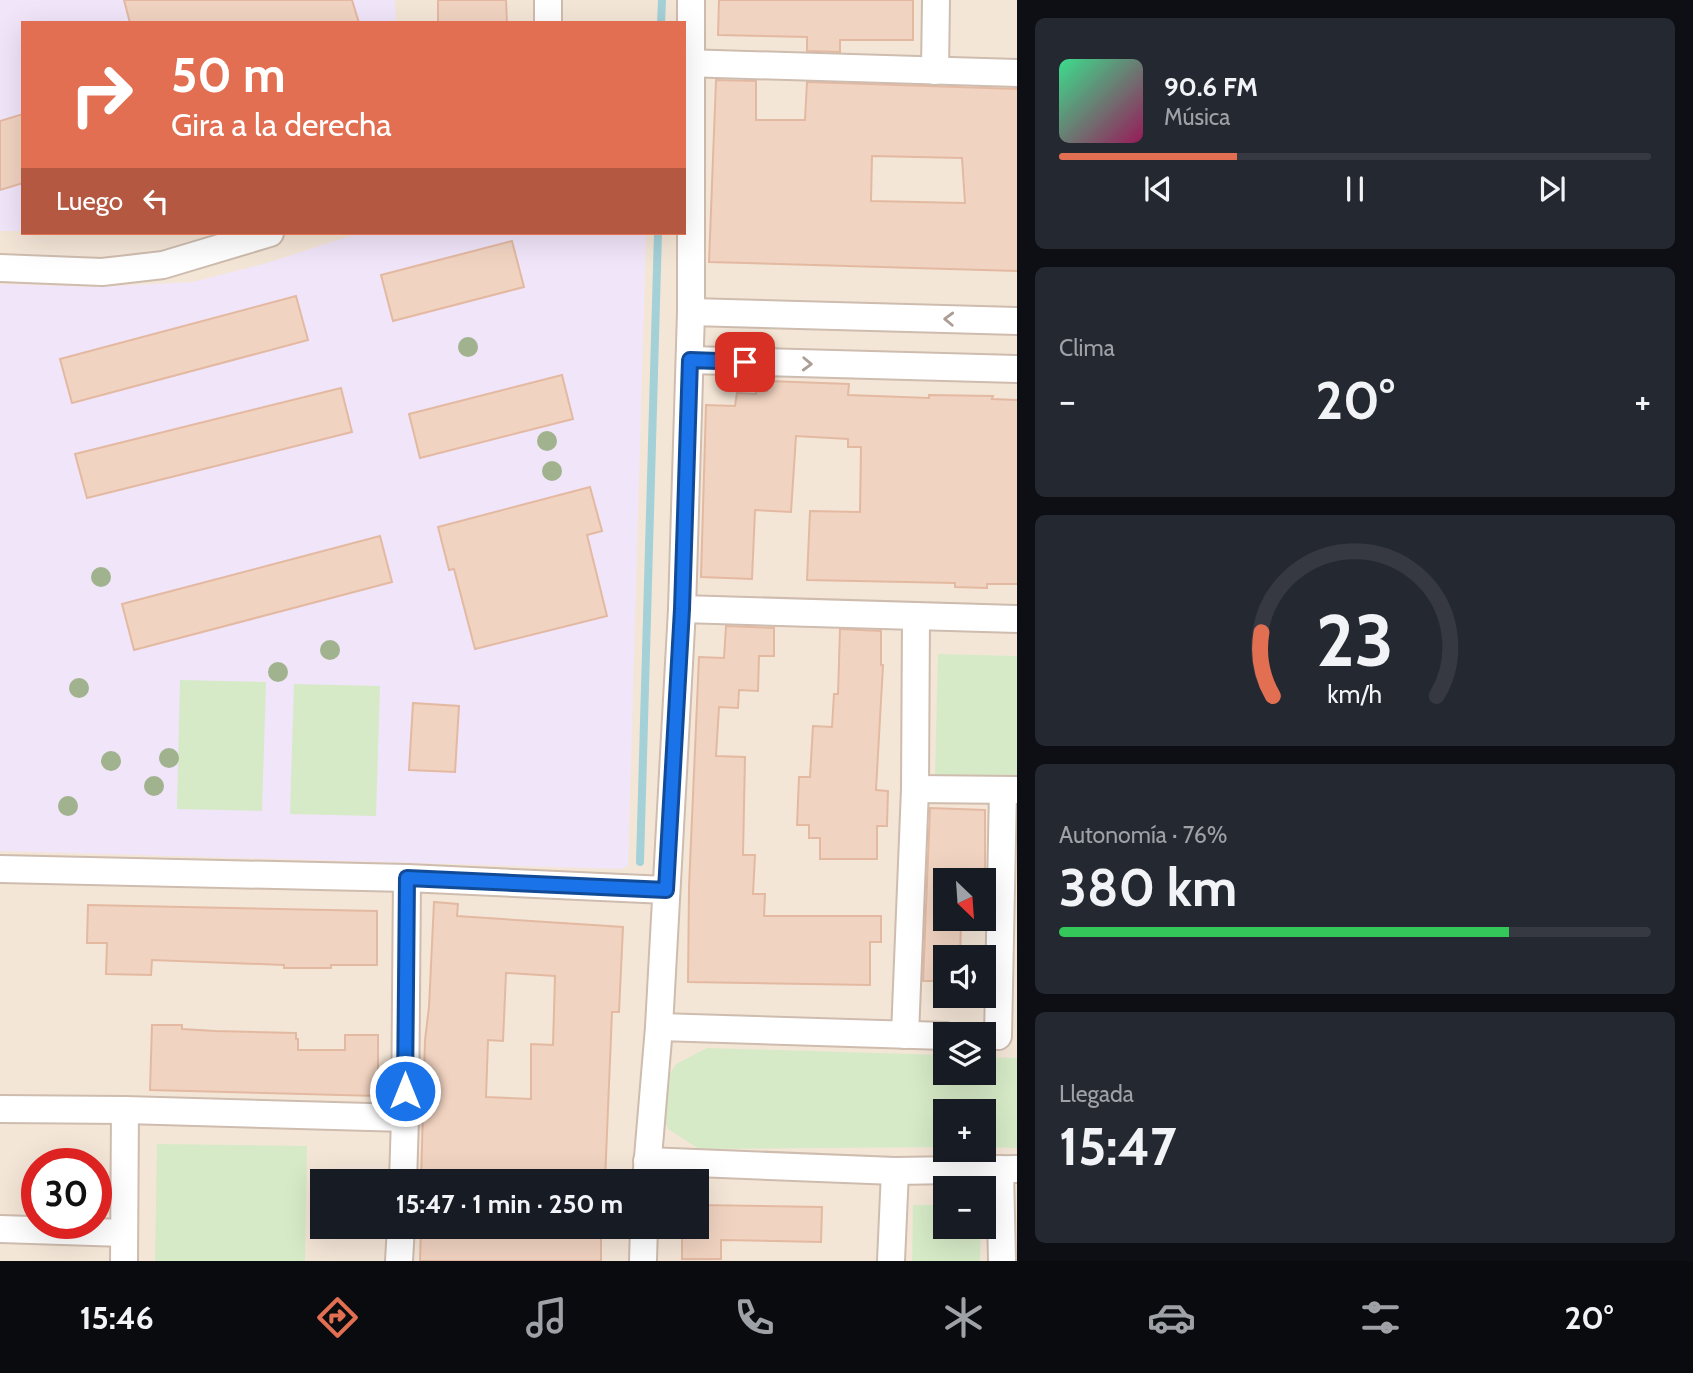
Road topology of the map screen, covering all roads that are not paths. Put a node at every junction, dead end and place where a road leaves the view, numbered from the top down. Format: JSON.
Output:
{"nodes":[{"id":1,"x":548,"y":0,"type":"edge"},
{"id":2,"x":691,"y":0,"type":"edge"},
{"id":3,"x":936,"y":0,"type":"edge"},
{"id":4,"x":548,"y":21,"type":"edge"},
{"id":5,"x":687,"y":64,"type":"edge"},
{"id":6,"x":935,"y":71,"type":"junction"},
{"id":7,"x":1017,"y":73,"type":"edge"},
{"id":8,"x":263,"y":235,"type":"edge"},
{"id":9,"x":0,"y":268,"type":"edge"},
{"id":10,"x":691,"y":312,"type":"junction"},
{"id":11,"x":1017,"y":321,"type":"edge"},
{"id":12,"x":690,"y":360,"type":"junction"},
{"id":13,"x":1017,"y":369,"type":"edge"},
{"id":14,"x":682,"y":609,"type":"junction"},
{"id":15,"x":916,"y":616,"type":"junction"},
{"id":16,"x":1017,"y":620,"type":"edge"},
{"id":17,"x":915,"y":789,"type":"junction"},
{"id":18,"x":1010,"y":790,"type":"edge"},
{"id":19,"x":0,"y":869,"type":"edge"},
{"id":20,"x":407,"y":878,"type":"junction"},
{"id":21,"x":666,"y":890,"type":"junction"},
{"id":22,"x":659,"y":1027,"type":"junction"},
{"id":23,"x":905,"y":1035,"type":"junction"},
{"id":24,"x":933,"y":1036,"type":"edge"},
{"id":25,"x":1000,"y":1036,"type":"edge"},
{"id":26,"x":0,"y":1109,"type":"edge"},
{"id":27,"x":125,"y":1110,"type":"junction"},
{"id":28,"x":405,"y":1118,"type":"junction"},
{"id":29,"x":403,"y":1169,"type":"edge"},
{"id":30,"x":646,"y":1169,"type":"edge"},
{"id":31,"x":1009,"y":1169,"type":"edge"},
{"id":32,"x":709,"y":1171,"type":"edge"},
{"id":33,"x":895,"y":1171,"type":"junction"},
{"id":34,"x":0,"y":1229,"type":"edge"},
{"id":35,"x":124,"y":1233,"type":"junction"},
{"id":36,"x":400,"y":1239,"type":"edge"},
{"id":37,"x":644,"y":1239,"type":"edge"},
{"id":38,"x":124,"y":1261,"type":"edge"},
{"id":39,"x":399,"y":1261,"type":"edge"},
{"id":40,"x":643,"y":1261,"type":"edge"},
{"id":41,"x":891,"y":1261,"type":"edge"},
{"id":42,"x":1002,"y":1261,"type":"edge"}],
"edges":[{"from":1,"to":4,"type":"street"},
{"from":2,"to":5,"type":"street"},
{"from":3,"to":6,"type":"street"},
{"from":5,"to":6,"type":"street"},
{"from":5,"to":10,"type":"street"},
{"from":6,"to":7,"type":"street"},
{"from":8,"to":9,"type":"street"},
{"from":11,"to":10,"type":"street","one_way":true},
{"from":10,"to":12,"type":"street"},
{"from":12,"to":13,"type":"street","one_way":true},
{"from":12,"to":14,"type":"street"},
{"from":14,"to":15,"type":"street"},
{"from":14,"to":21,"type":"street"},
{"from":15,"to":16,"type":"street"},
{"from":15,"to":17,"type":"street"},
{"from":17,"to":18,"type":"street"},
{"from":17,"to":23,"type":"street"},
{"from":18,"to":25,"type":"street"},
{"from":19,"to":20,"type":"street"},
{"from":20,"to":21,"type":"street"},
{"from":20,"to":28,"type":"street"},
{"from":21,"to":22,"type":"street"},
{"from":22,"to":23,"type":"street"},
{"from":22,"to":30,"type":"street"},
{"from":23,"to":24,"type":"street"},
{"from":26,"to":27,"type":"street"},
{"from":27,"to":28,"type":"street"},
{"from":27,"to":35,"type":"street"},
{"from":28,"to":29,"type":"street"},
{"from":31,"to":33,"type":"street"},
{"from":31,"to":42,"type":"street"},
{"from":32,"to":33,"type":"street"},
{"from":33,"to":41,"type":"street"},
{"from":34,"to":35,"type":"street"},
{"from":35,"to":38,"type":"street"},
{"from":36,"to":39,"type":"street"},
{"from":37,"to":40,"type":"street"}]}
